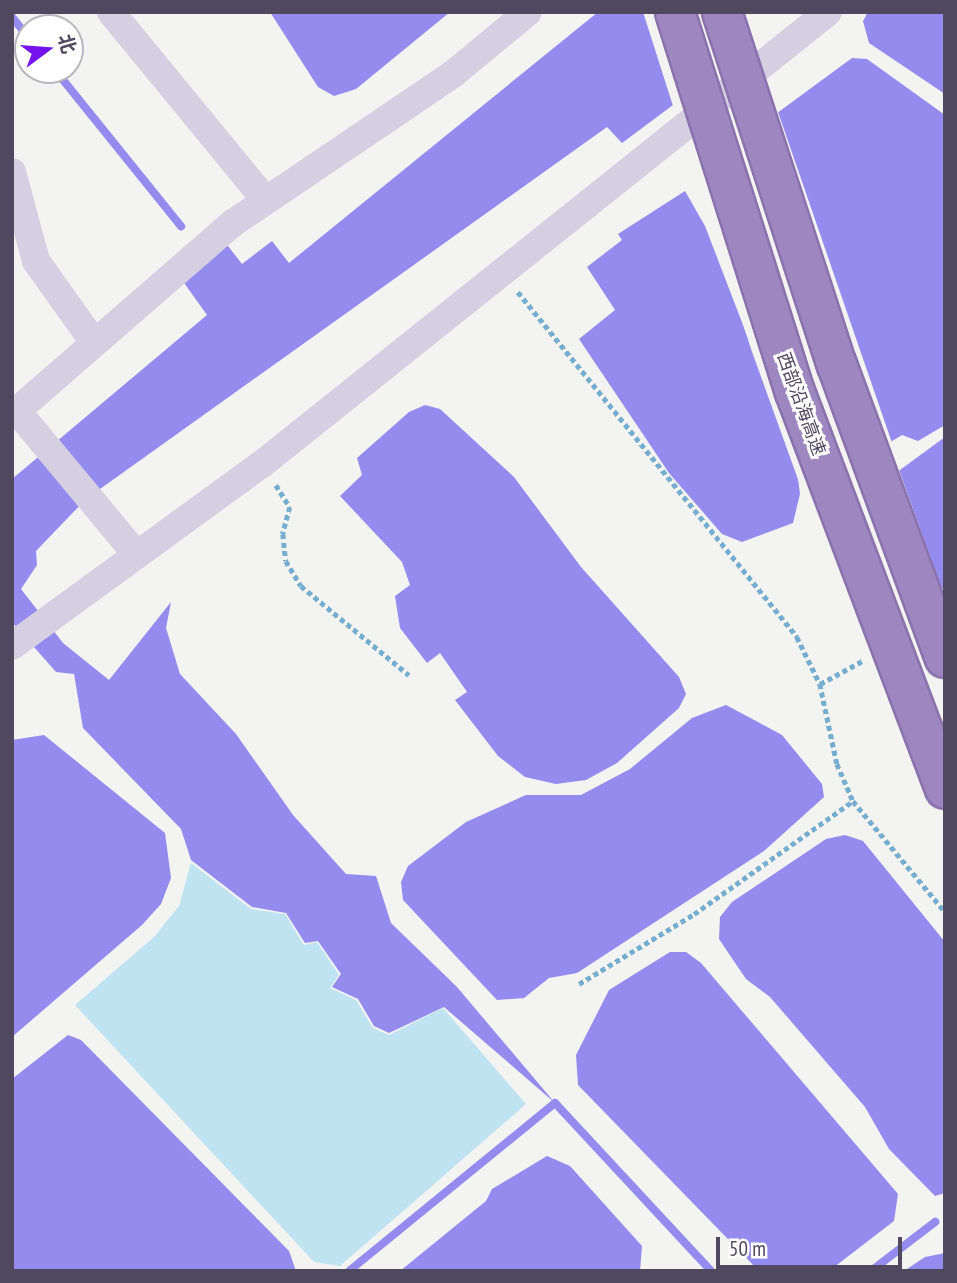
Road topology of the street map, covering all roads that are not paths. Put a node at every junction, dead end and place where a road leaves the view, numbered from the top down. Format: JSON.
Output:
{"nodes":[{"id":1,"x":111,"y":12,"type":"edge"},
{"id":2,"x":528,"y":12,"type":"edge"},
{"id":3,"x":675,"y":12,"type":"edge"},
{"id":4,"x":722,"y":12,"type":"edge"},
{"id":5,"x":828,"y":12,"type":"edge"},
{"id":6,"x":12,"y":172,"type":"edge"},
{"id":7,"x":266,"y":201,"type":"junction"},
{"id":8,"x":93,"y":341,"type":"junction"},
{"id":9,"x":15,"y":413,"type":"edge"},
{"id":10,"x":137,"y":555,"type":"junction"},
{"id":11,"x":17,"y":643,"type":"edge"},
{"id":12,"x":945,"y":658,"type":"edge"},
{"id":13,"x":945,"y":789,"type":"edge"}],
"edges":[{"from":1,"to":7,"type":"street"},
{"from":2,"to":7,"type":"street"},
{"from":3,"to":13,"type":"highway","name":"西部沿海高速","bridge":true},
{"from":4,"to":12,"type":"highway","bridge":true},
{"from":5,"to":10,"type":"street"},
{"from":6,"to":8,"type":"street"},
{"from":7,"to":8,"type":"street"},
{"from":8,"to":9,"type":"street"},
{"from":9,"to":10,"type":"street"},
{"from":10,"to":11,"type":"street"}]}
